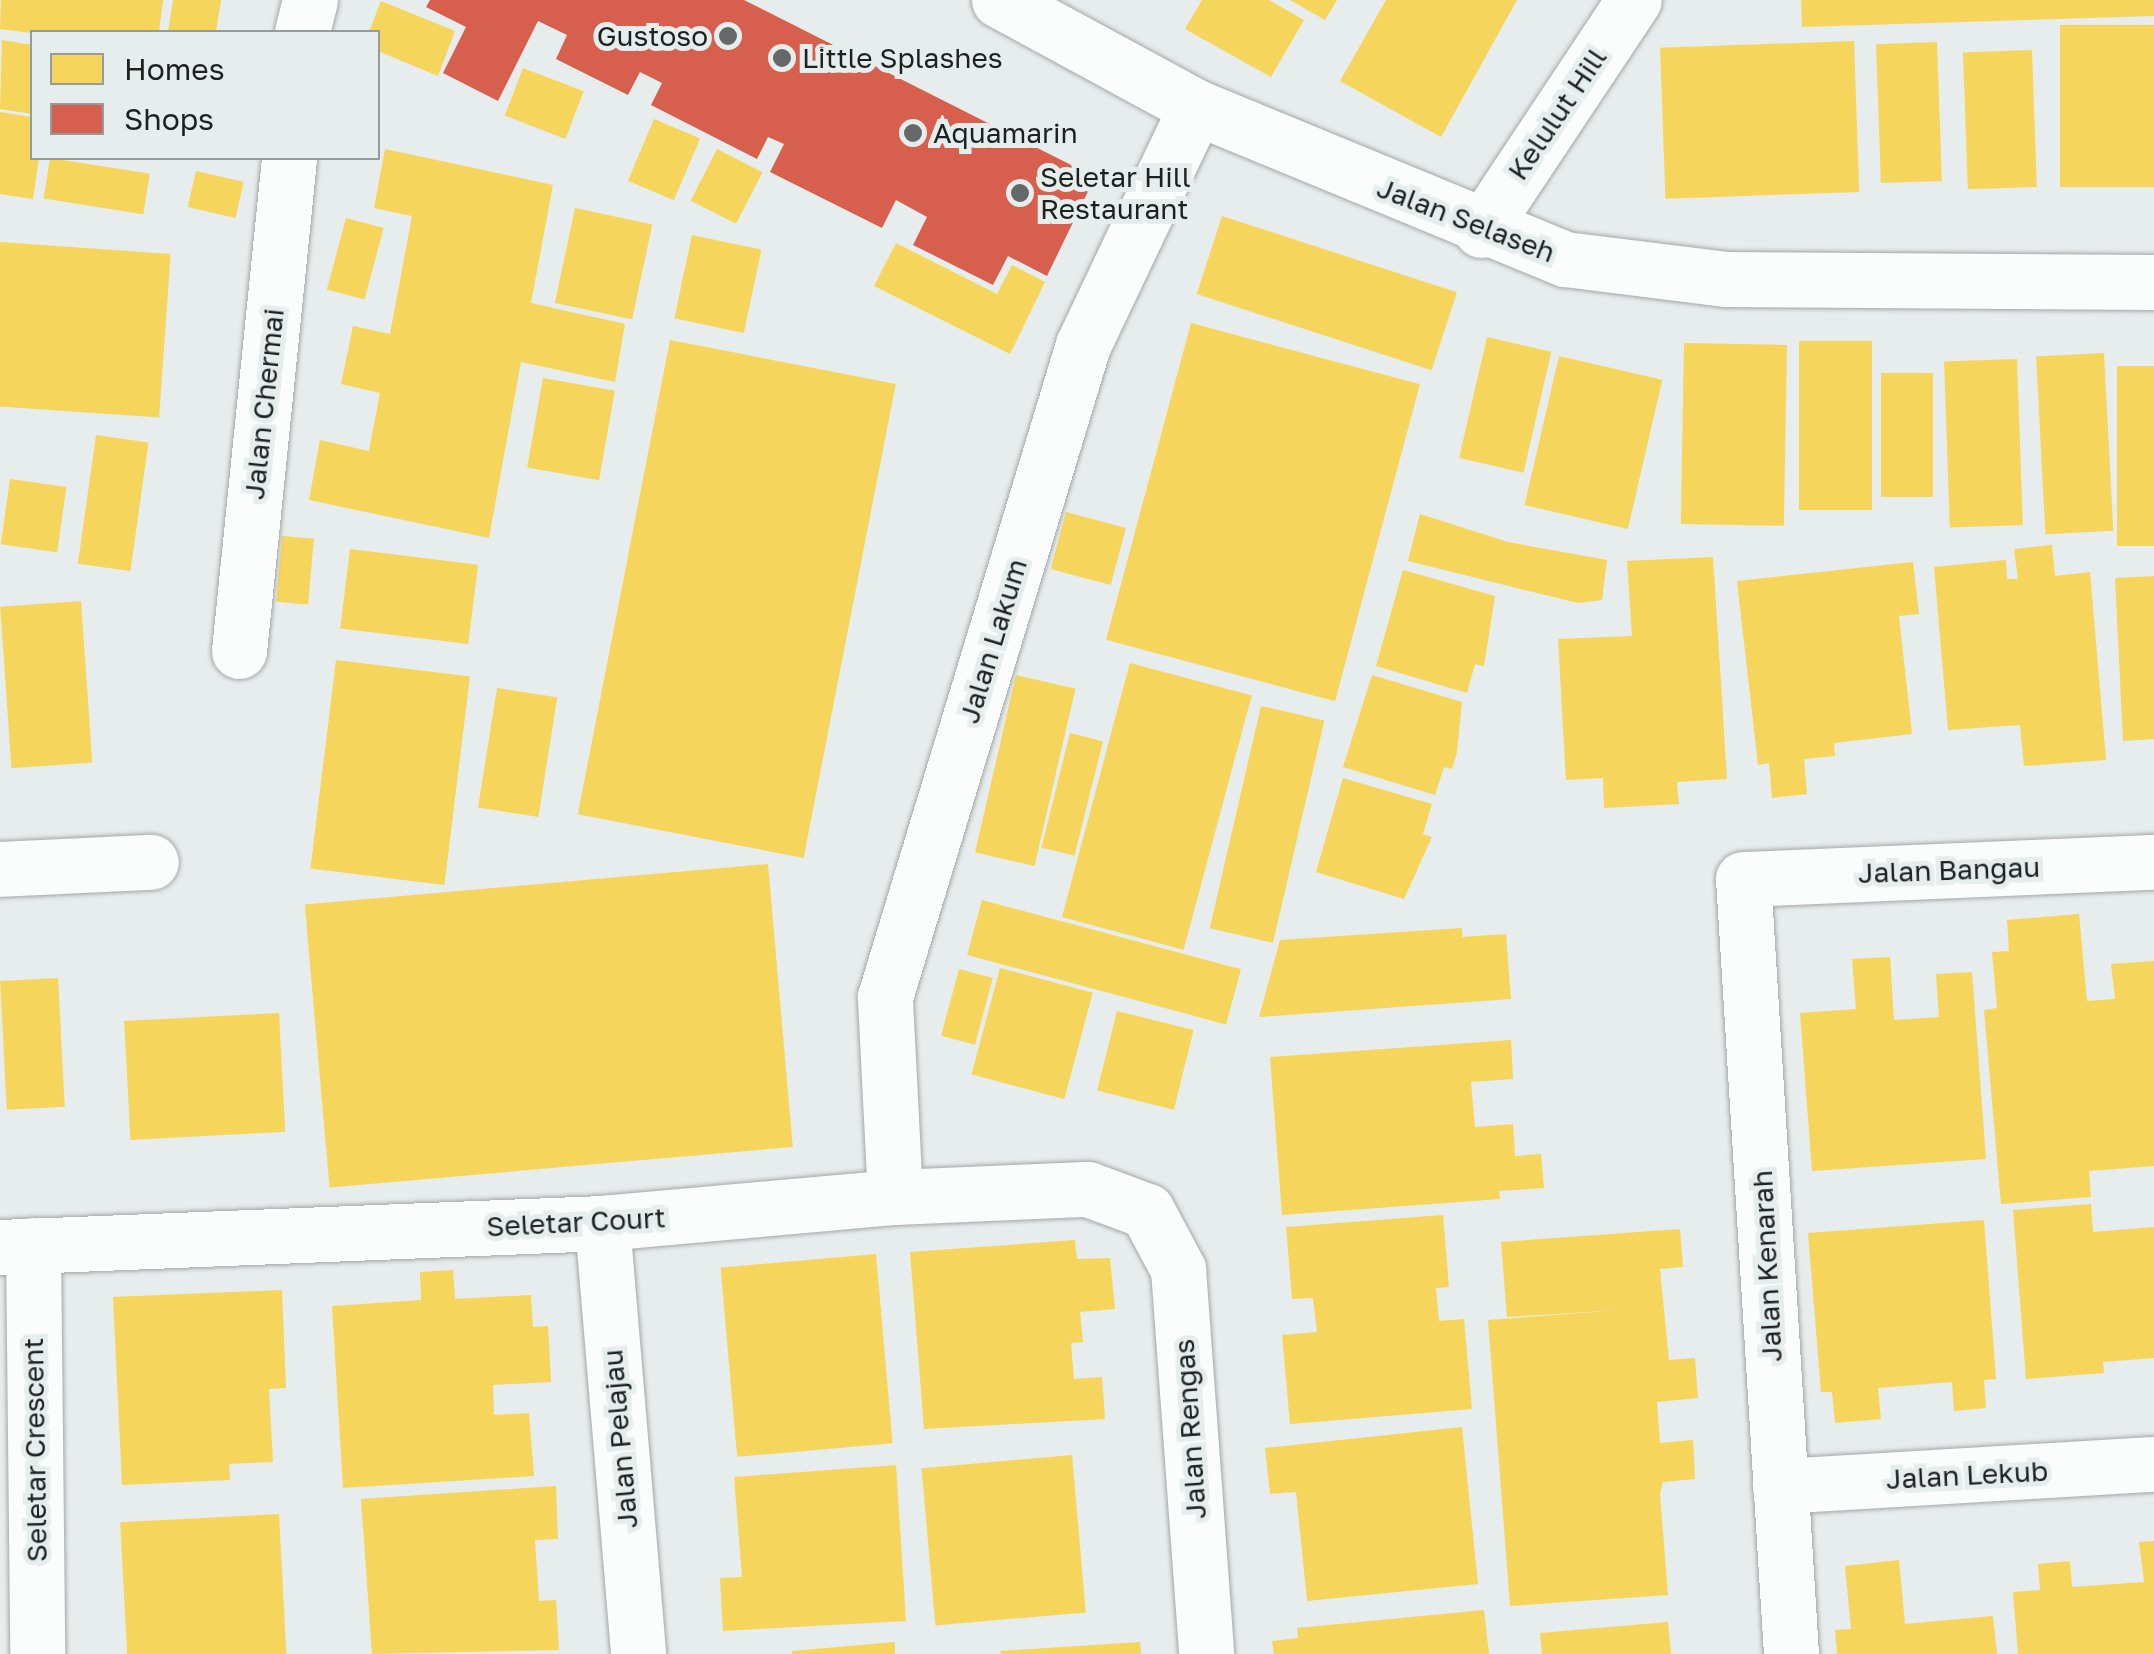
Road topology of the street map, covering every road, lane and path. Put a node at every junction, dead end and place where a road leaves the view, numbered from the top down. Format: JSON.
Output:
{"nodes":[{"id":1,"x":310,"y":0,"type":"edge"},
{"id":2,"x":999,"y":0,"type":"edge"},
{"id":3,"x":1634,"y":0,"type":"edge"},
{"id":4,"x":302,"y":30,"type":"edge"},
{"id":5,"x":1196,"y":107,"type":"junction"},
{"id":6,"x":289,"y":160,"type":"edge"},
{"id":7,"x":1481,"y":230,"type":"junction"},
{"id":8,"x":2154,"y":282,"type":"edge"},
{"id":9,"x":238,"y":652,"type":"dead end"},
{"id":10,"x":151,"y":862,"type":"dead end"},
{"id":11,"x":2154,"y":862,"type":"edge"},
{"id":12,"x":0,"y":870,"type":"edge"},
{"id":13,"x":1743,"y":879,"type":"joint"},
{"id":14,"x":895,"y":1197,"type":"junction"},
{"id":15,"x":1147,"y":1211,"type":"joint"},
{"id":16,"x":602,"y":1223,"type":"junction"},
{"id":17,"x":17,"y":1246,"type":"edge"},
{"id":18,"x":2154,"y":1464,"type":"edge"},
{"id":19,"x":1780,"y":1486,"type":"junction"},
{"id":20,"x":37,"y":1654,"type":"edge"},
{"id":21,"x":638,"y":1654,"type":"edge"},
{"id":22,"x":1206,"y":1654,"type":"edge"},
{"id":23,"x":1791,"y":1654,"type":"edge"}],
"edges":[{"from":1,"to":4,"type":"street"},
{"from":2,"to":5,"type":"street","name":"Jalan Selaseh"},
{"from":3,"to":7,"type":"street","name":"Kelulut Hill"},
{"from":5,"to":7,"type":"street","name":"Jalan Selaseh"},
{"from":5,"to":14,"type":"street","name":"Jalan Lakum"},
{"from":6,"to":9,"type":"street","name":"Jalan Chermai"},
{"from":7,"to":8,"type":"street","name":"Jalan Selaseh"},
{"from":10,"to":12,"type":"street"},
{"from":11,"to":13,"type":"street","name":"Jalan Bangau"},
{"from":13,"to":19,"type":"street","name":"Jalan Kenarah"},
{"from":14,"to":15,"type":"street","name":"Seletar Court"},
{"from":14,"to":16,"type":"street","name":"Seletar Court"},
{"from":15,"to":22,"type":"street","name":"Jalan Rengas"},
{"from":16,"to":17,"type":"street","name":"Seletar Court"},
{"from":16,"to":21,"type":"street","name":"Jalan Pelajau"},
{"from":17,"to":20,"type":"street","name":"Seletar Crescent"},
{"from":18,"to":19,"type":"street","name":"Jalan Lekub"},
{"from":19,"to":23,"type":"street","name":"Jalan Kenarah"}]}
